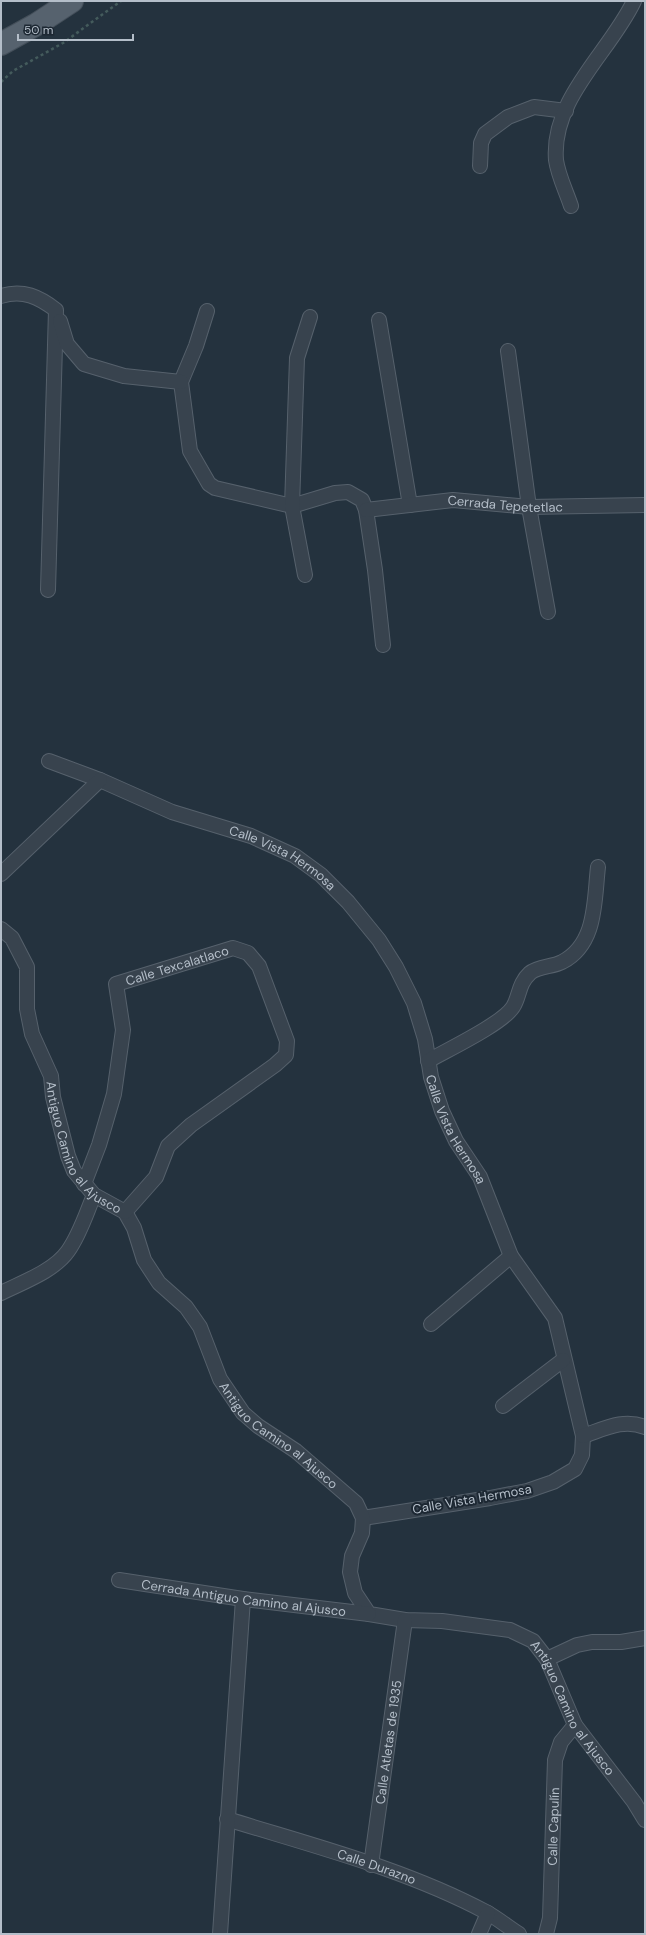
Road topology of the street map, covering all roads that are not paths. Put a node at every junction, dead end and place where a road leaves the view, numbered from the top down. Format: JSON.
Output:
{"nodes":[{"id":1,"x":72,"y":1,"type":"edge"},
{"id":2,"x":634,"y":1,"type":"edge"},
{"id":3,"x":1,"y":44,"type":"edge"},
{"id":4,"x":566,"y":111,"type":"junction"},
{"id":5,"x":480,"y":166,"type":"dead end"},
{"id":6,"x":571,"y":206,"type":"dead end"},
{"id":7,"x":1,"y":296,"type":"edge"},
{"id":8,"x":56,"y":310,"type":"junction"},
{"id":9,"x":207,"y":312,"type":"dead end"},
{"id":10,"x":310,"y":317,"type":"dead end"},
{"id":11,"x":379,"y":320,"type":"dead end"},
{"id":12,"x":508,"y":351,"type":"dead end"},
{"id":13,"x":181,"y":382,"type":"junction"},
{"id":14,"x":410,"y":505,"type":"junction"},
{"id":15,"x":645,"y":505,"type":"edge"},
{"id":16,"x":292,"y":506,"type":"junction"},
{"id":17,"x":529,"y":507,"type":"junction"},
{"id":18,"x":366,"y":510,"type":"junction"},
{"id":19,"x":305,"y":574,"type":"dead end"},
{"id":20,"x":48,"y":590,"type":"dead end"},
{"id":21,"x":548,"y":612,"type":"dead end"},
{"id":22,"x":383,"y":645,"type":"dead end"},
{"id":23,"x":48,"y":761,"type":"dead end"},
{"id":24,"x":100,"y":780,"type":"junction"},
{"id":25,"x":598,"y":867,"type":"dead end"},
{"id":26,"x":1,"y":874,"type":"edge"},
{"id":27,"x":1,"y":929,"type":"edge"},
{"id":28,"x":428,"y":1061,"type":"junction"},
{"id":29,"x":84,"y":1184,"type":"junction"},
{"id":30,"x":94,"y":1195,"type":"junction"},
{"id":31,"x":125,"y":1212,"type":"junction"},
{"id":32,"x":511,"y":1256,"type":"junction"},
{"id":33,"x":1,"y":1293,"type":"edge"},
{"id":34,"x":431,"y":1324,"type":"dead end"},
{"id":35,"x":564,"y":1360,"type":"junction"},
{"id":36,"x":503,"y":1406,"type":"dead end"},
{"id":37,"x":645,"y":1427,"type":"edge"},
{"id":38,"x":583,"y":1436,"type":"junction"},
{"id":39,"x":363,"y":1518,"type":"junction"},
{"id":40,"x":119,"y":1580,"type":"dead end"},
{"id":41,"x":244,"y":1598,"type":"junction"},
{"id":42,"x":369,"y":1614,"type":"junction"},
{"id":43,"x":405,"y":1620,"type":"junction"},
{"id":44,"x":645,"y":1638,"type":"edge"},
{"id":45,"x":547,"y":1659,"type":"junction"},
{"id":46,"x":575,"y":1725,"type":"junction"},
{"id":47,"x":227,"y":1819,"type":"junction"},
{"id":48,"x":645,"y":1820,"type":"edge"},
{"id":49,"x":371,"y":1864,"type":"junction"},
{"id":50,"x":488,"y":1913,"type":"junction"},
{"id":51,"x":220,"y":1934,"type":"edge"},
{"id":52,"x":479,"y":1934,"type":"edge"},
{"id":53,"x":519,"y":1934,"type":"edge"},
{"id":54,"x":546,"y":1934,"type":"edge"}],
"edges":[{"from":1,"to":3,"type":"main road"},
{"from":2,"to":4,"type":"street"},
{"from":4,"to":5,"type":"street"},
{"from":4,"to":6,"type":"street"},
{"from":7,"to":8,"type":"street"},
{"from":8,"to":13,"type":"street"},
{"from":8,"to":20,"type":"street"},
{"from":9,"to":13,"type":"street"},
{"from":10,"to":16,"type":"street"},
{"from":11,"to":14,"type":"street"},
{"from":12,"to":17,"type":"street"},
{"from":13,"to":16,"type":"street"},
{"from":14,"to":17,"type":"street","name":"Cerrada Tepetetlac"},
{"from":14,"to":18,"type":"street","name":"Cerrada Tepetetlac"},
{"from":15,"to":17,"type":"street","name":"Cerrada Tepetetlac"},
{"from":16,"to":18,"type":"street"},
{"from":16,"to":19,"type":"street"},
{"from":17,"to":21,"type":"street"},
{"from":18,"to":22,"type":"street"},
{"from":23,"to":24,"type":"street","name":"Calle Vista Hermosa"},
{"from":24,"to":26,"type":"street"},
{"from":24,"to":28,"type":"street","name":"Calle Vista Hermosa"},
{"from":25,"to":28,"type":"street"},
{"from":27,"to":29,"type":"street","name":"Antiguo Camino al Ajusco"},
{"from":28,"to":32,"type":"street","name":"Calle Vista Hermosa"},
{"from":29,"to":30,"type":"street","name":"Antiguo Camino al Ajusco"},
{"from":29,"to":31,"type":"street","name":"Calle Texcalatlaco"},
{"from":30,"to":31,"type":"street","name":"Antiguo Camino al Ajusco"},
{"from":30,"to":33,"type":"street"},
{"from":31,"to":39,"type":"street","name":"Antiguo Camino al Ajusco"},
{"from":32,"to":34,"type":"street"},
{"from":32,"to":35,"type":"street","name":"Calle Vista Hermosa"},
{"from":35,"to":36,"type":"street"},
{"from":35,"to":38,"type":"street","name":"Calle Vista Hermosa"},
{"from":37,"to":38,"type":"street"},
{"from":38,"to":39,"type":"street","name":"Calle Vista Hermosa"},
{"from":39,"to":42,"type":"street"},
{"from":40,"to":41,"type":"street","name":"Cerrada Antiguo Camino al Ajusco"},
{"from":41,"to":42,"type":"street","name":"Cerrada Antiguo Camino al Ajusco"},
{"from":41,"to":47,"type":"street"},
{"from":42,"to":43,"type":"street","name":"Antiguo Camino al Ajusco"},
{"from":43,"to":45,"type":"street","name":"Antiguo Camino al Ajusco"},
{"from":43,"to":49,"type":"street","name":"Calle Atletas de 1935"},
{"from":44,"to":45,"type":"street"},
{"from":45,"to":46,"type":"street","name":"Antiguo Camino al Ajusco"},
{"from":46,"to":48,"type":"street","name":"Antiguo Camino al Ajusco"},
{"from":46,"to":54,"type":"street","name":"Calle Capulín"},
{"from":47,"to":49,"type":"street","name":"Calle Durazno"},
{"from":47,"to":51,"type":"street"},
{"from":49,"to":50,"type":"street","name":"Calle Durazno"},
{"from":50,"to":52,"type":"street"},
{"from":50,"to":53,"type":"street","name":"Calle Durazno"}]}
